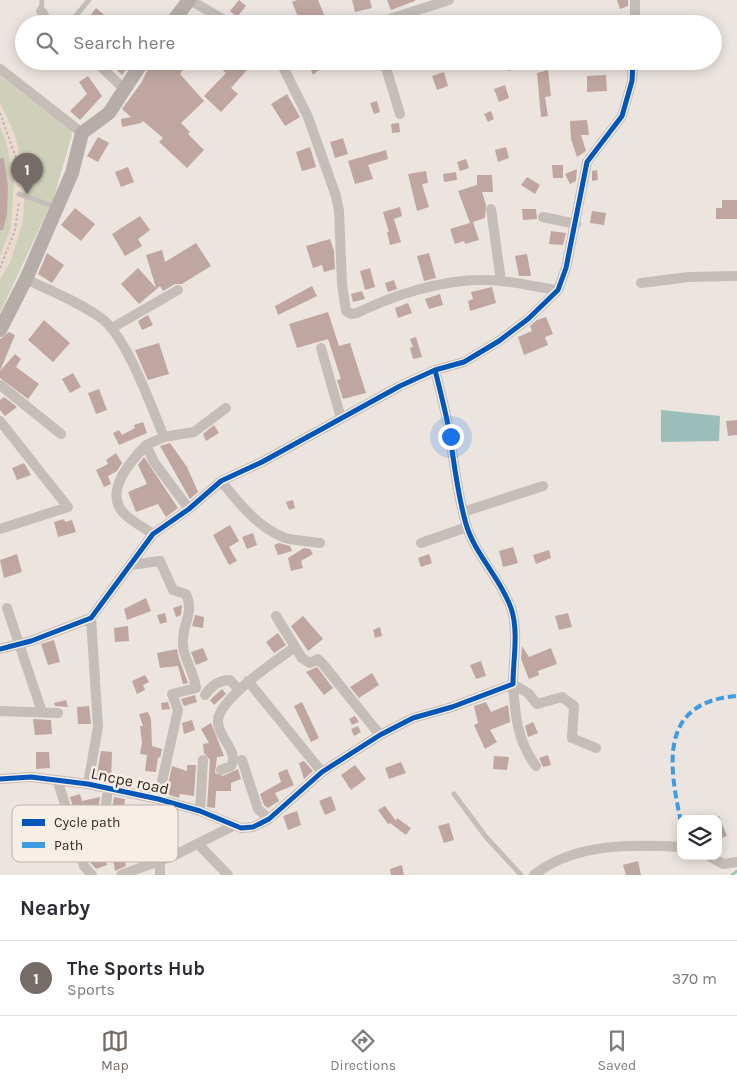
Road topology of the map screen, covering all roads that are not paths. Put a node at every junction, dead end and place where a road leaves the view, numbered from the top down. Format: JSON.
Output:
{"nodes":[{"id":1,"x":42,"y":0,"type":"edge"},
{"id":2,"x":89,"y":0,"type":"edge"},
{"id":3,"x":189,"y":0,"type":"edge"},
{"id":4,"x":449,"y":0,"type":"edge"},
{"id":5,"x":636,"y":0,"type":"edge"},
{"id":6,"x":41,"y":11,"type":"joint"},
{"id":7,"x":44,"y":15,"type":"edge"},
{"id":8,"x":76,"y":15,"type":"edge"},
{"id":9,"x":178,"y":15,"type":"edge"},
{"id":10,"x":215,"y":15,"type":"edge"},
{"id":11,"x":402,"y":15,"type":"edge"},
{"id":12,"x":635,"y":15,"type":"edge"},
{"id":13,"x":0,"y":69,"type":"edge"},
{"id":14,"x":104,"y":70,"type":"edge"},
{"id":15,"x":136,"y":70,"type":"edge"},
{"id":16,"x":284,"y":70,"type":"edge"},
{"id":17,"x":387,"y":70,"type":"edge"},
{"id":18,"x":633,"y":70,"type":"edge"},
{"id":19,"x":123,"y":88,"type":"junction"},
{"id":20,"x":400,"y":114,"type":"dead end"},
{"id":21,"x":82,"y":133,"type":"junction"},
{"id":22,"x":19,"y":194,"type":"dead end"},
{"id":23,"x":57,"y":207,"type":"junction"},
{"id":24,"x":491,"y":209,"type":"dead end"},
{"id":25,"x":543,"y":217,"type":"dead end"},
{"id":26,"x":576,"y":224,"type":"junction"},
{"id":27,"x":737,"y":276,"type":"edge"},
{"id":28,"x":26,"y":279,"type":"junction"},
{"id":29,"x":501,"y":281,"type":"junction"},
{"id":30,"x":641,"y":283,"type":"dead end"},
{"id":31,"x":178,"y":290,"type":"dead end"},
{"id":32,"x":558,"y":290,"type":"junction"},
{"id":33,"x":112,"y":328,"type":"junction"},
{"id":34,"x":0,"y":330,"type":"edge"},
{"id":35,"x":321,"y":348,"type":"dead end"},
{"id":36,"x":436,"y":370,"type":"junction"},
{"id":37,"x":0,"y":384,"type":"edge"},
{"id":38,"x":226,"y":408,"type":"dead end"},
{"id":39,"x":341,"y":418,"type":"junction"},
{"id":40,"x":0,"y":421,"type":"edge"},
{"id":41,"x":61,"y":434,"type":"dead end"},
{"id":42,"x":164,"y":436,"type":"junction"},
{"id":43,"x":146,"y":445,"type":"junction"},
{"id":44,"x":221,"y":481,"type":"junction"},
{"id":45,"x":543,"y":486,"type":"dead end"},
{"id":46,"x":189,"y":509,"type":"junction"},
{"id":47,"x":463,"y":512,"type":"junction"},
{"id":48,"x":467,"y":527,"type":"junction"},
{"id":49,"x":0,"y":529,"type":"edge"},
{"id":50,"x":153,"y":534,"type":"junction"},
{"id":51,"x":320,"y":543,"type":"dead end"},
{"id":52,"x":421,"y":543,"type":"dead end"},
{"id":53,"x":130,"y":565,"type":"junction"},
{"id":54,"x":7,"y":608,"type":"dead end"},
{"id":55,"x":276,"y":616,"type":"dead end"},
{"id":56,"x":90,"y":618,"type":"junction"},
{"id":57,"x":18,"y":644,"type":"junction"},
{"id":58,"x":295,"y":647,"type":"junction"},
{"id":59,"x":0,"y":649,"type":"edge"},
{"id":60,"x":248,"y":681,"type":"junction"},
{"id":61,"x":513,"y":684,"type":"junction"},
{"id":62,"x":239,"y":690,"type":"junction"},
{"id":63,"x":205,"y":695,"type":"dead end"},
{"id":64,"x":0,"y":711,"type":"edge"},
{"id":65,"x":42,"y":712,"type":"junction"},
{"id":66,"x":58,"y":712,"type":"dead end"},
{"id":67,"x":380,"y":735,"type":"junction"},
{"id":68,"x":596,"y":748,"type":"dead end"},
{"id":69,"x":203,"y":760,"type":"dead end"},
{"id":70,"x":242,"y":760,"type":"dead end"},
{"id":71,"x":536,"y":766,"type":"dead end"},
{"id":72,"x":221,"y":770,"type":"dead end"},
{"id":73,"x":322,"y":772,"type":"junction"},
{"id":74,"x":0,"y":778,"type":"edge"},
{"id":75,"x":58,"y":782,"type":"junction"},
{"id":76,"x":88,"y":784,"type":"junction"},
{"id":77,"x":108,"y":789,"type":"junction"},
{"id":78,"x":454,"y":794,"type":"dead end"},
{"id":79,"x":158,"y":799,"type":"junction"},
{"id":80,"x":65,"y":805,"type":"edge"},
{"id":81,"x":106,"y":805,"type":"edge"},
{"id":82,"x":200,"y":811,"type":"junction"},
{"id":83,"x":269,"y":819,"type":"junction"},
{"id":84,"x":233,"y":826,"type":"junction"},
{"id":85,"x":198,"y":844,"type":"junction"},
{"id":86,"x":677,"y":846,"type":"edge"},
{"id":87,"x":178,"y":853,"type":"edge"},
{"id":88,"x":716,"y":860,"type":"edge"},
{"id":89,"x":83,"y":862,"type":"edge"},
{"id":90,"x":157,"y":862,"type":"edge"},
{"id":91,"x":160,"y":862,"type":"edge"},
{"id":92,"x":737,"y":862,"type":"edge"},
{"id":93,"x":92,"y":875,"type":"edge"},
{"id":94,"x":121,"y":875,"type":"edge"},
{"id":95,"x":160,"y":875,"type":"edge"},
{"id":96,"x":228,"y":875,"type":"edge"},
{"id":97,"x":521,"y":875,"type":"edge"},
{"id":98,"x":534,"y":875,"type":"edge"}],
"edges":[{"from":1,"to":6,"type":"lane"},
{"from":2,"to":8,"type":"lane"},
{"from":3,"to":9,"type":"street"},
{"from":3,"to":10,"type":"street"},
{"from":4,"to":11,"type":"street"},
{"from":5,"to":12,"type":"street"},
{"from":6,"to":7,"type":"street"},
{"from":13,"to":21,"type":"street"},
{"from":14,"to":19,"type":"street"},
{"from":15,"to":19,"type":"street"},
{"from":16,"to":29,"type":"street"},
{"from":17,"to":20,"type":"street"},
{"from":18,"to":26,"type":"street"},
{"from":19,"to":21,"type":"street"},
{"from":21,"to":23,"type":"street"},
{"from":22,"to":23,"type":"lane"},
{"from":23,"to":28,"type":"street"},
{"from":24,"to":29,"type":"street"},
{"from":25,"to":26,"type":"street"},
{"from":26,"to":32,"type":"street"},
{"from":27,"to":30,"type":"street"},
{"from":28,"to":33,"type":"street"},
{"from":28,"to":34,"type":"street"},
{"from":29,"to":32,"type":"street"},
{"from":31,"to":33,"type":"street"},
{"from":32,"to":36,"type":"street"},
{"from":33,"to":42,"type":"street"},
{"from":35,"to":39,"type":"street"},
{"from":36,"to":39,"type":"street"},
{"from":36,"to":47,"type":"street"},
{"from":37,"to":41,"type":"street"},
{"from":38,"to":42,"type":"street"},
{"from":39,"to":44,"type":"street"},
{"from":40,"to":49,"type":"street"},
{"from":42,"to":43,"type":"street"},
{"from":43,"to":46,"type":"street"},
{"from":43,"to":50,"type":"street"},
{"from":44,"to":46,"type":"street"},
{"from":44,"to":51,"type":"street"},
{"from":45,"to":47,"type":"street"},
{"from":46,"to":50,"type":"street"},
{"from":47,"to":48,"type":"street"},
{"from":48,"to":52,"type":"street"},
{"from":48,"to":61,"type":"street"},
{"from":50,"to":53,"type":"street"},
{"from":53,"to":56,"type":"street"},
{"from":53,"to":79,"type":"street"},
{"from":54,"to":57,"type":"street"},
{"from":55,"to":58,"type":"street"},
{"from":56,"to":57,"type":"street"},
{"from":56,"to":76,"type":"street"},
{"from":57,"to":59,"type":"street"},
{"from":57,"to":65,"type":"street"},
{"from":58,"to":60,"type":"street"},
{"from":58,"to":67,"type":"street"},
{"from":60,"to":62,"type":"street"},
{"from":60,"to":73,"type":"street"},
{"from":61,"to":67,"type":"street","name":"Lncpe road"},
{"from":61,"to":68,"type":"street"},
{"from":61,"to":71,"type":"street"},
{"from":62,"to":63,"type":"street"},
{"from":62,"to":72,"type":"street"},
{"from":64,"to":65,"type":"street"},
{"from":65,"to":66,"type":"street"},
{"from":67,"to":73,"type":"street","name":"Lncpe road"},
{"from":69,"to":82,"type":"street"},
{"from":70,"to":83,"type":"street"},
{"from":73,"to":83,"type":"street","name":"Lncpe road"},
{"from":74,"to":75,"type":"street","name":"Lncpe road"},
{"from":75,"to":76,"type":"street","name":"Lncpe road"},
{"from":75,"to":80,"type":"street"},
{"from":76,"to":77,"type":"street","name":"Lncpe road"},
{"from":77,"to":79,"type":"street","name":"Lncpe road"},
{"from":77,"to":81,"type":"street"},
{"from":78,"to":97,"type":"lane"},
{"from":79,"to":82,"type":"street","name":"Lncpe road"},
{"from":82,"to":84,"type":"street","name":"Lncpe road"},
{"from":83,"to":84,"type":"street","name":"Lncpe road"},
{"from":84,"to":85,"type":"street"},
{"from":85,"to":87,"type":"street"},
{"from":85,"to":96,"type":"street"},
{"from":86,"to":98,"type":"street"},
{"from":88,"to":92,"type":"street"},
{"from":89,"to":93,"type":"street"},
{"from":90,"to":94,"type":"street"},
{"from":91,"to":95,"type":"street"}]}
